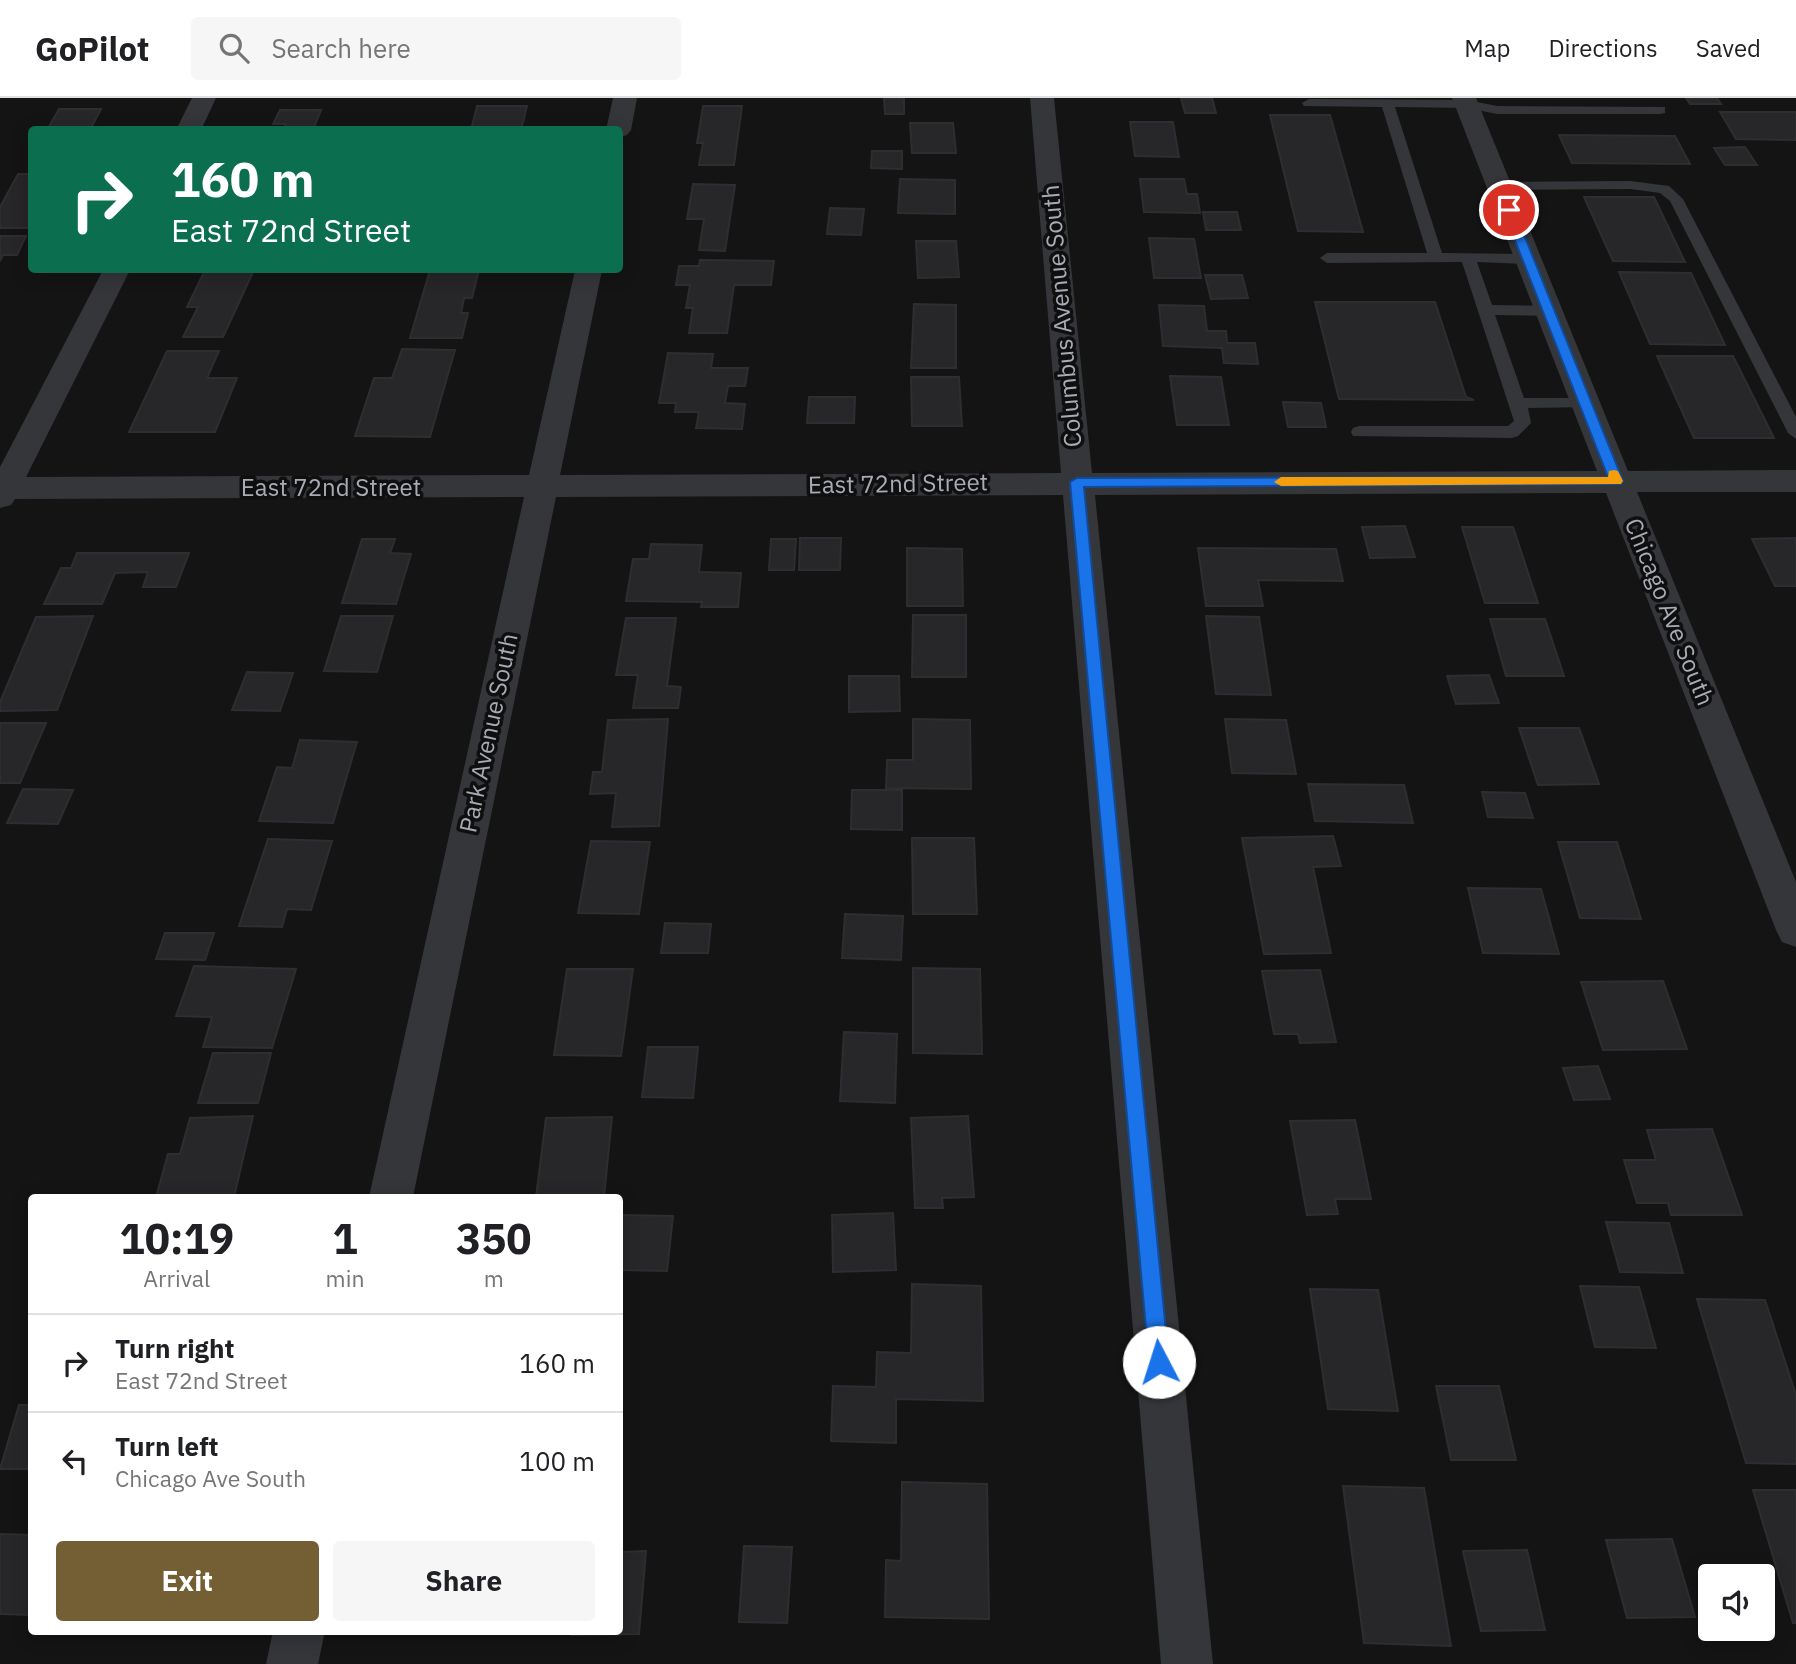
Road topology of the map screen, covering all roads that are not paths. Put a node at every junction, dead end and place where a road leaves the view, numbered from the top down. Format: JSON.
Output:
{"nodes":[{"id":1,"x":204,"y":98,"type":"edge"},
{"id":2,"x":625,"y":98,"type":"edge"},
{"id":3,"x":1042,"y":98,"type":"edge"},
{"id":4,"x":1466,"y":101,"type":"edge"},
{"id":5,"x":1309,"y":103,"type":"dead end"},
{"id":6,"x":1387,"y":103,"type":"junction"},
{"id":7,"x":1660,"y":110,"type":"dead end"},
{"id":8,"x":190,"y":126,"type":"edge"},
{"id":9,"x":619,"y":126,"type":"edge"},
{"id":10,"x":1499,"y":186,"type":"junction"},
{"id":11,"x":1327,"y":257,"type":"dead end"},
{"id":12,"x":1436,"y":257,"type":"junction"},
{"id":13,"x":1468,"y":258,"type":"junction"},
{"id":14,"x":1528,"y":259,"type":"junction"},
{"id":15,"x":114,"y":273,"type":"edge"},
{"id":16,"x":587,"y":273,"type":"edge"},
{"id":17,"x":1486,"y":310,"type":"junction"},
{"id":18,"x":1549,"y":311,"type":"junction"},
{"id":19,"x":1518,"y":403,"type":"junction"},
{"id":20,"x":1586,"y":403,"type":"junction"},
{"id":21,"x":1359,"y":432,"type":"dead end"},
{"id":22,"x":1796,"y":433,"type":"edge"},
{"id":23,"x":1616,"y":481,"type":"junction"},
{"id":24,"x":1796,"y":481,"type":"edge"},
{"id":25,"x":1077,"y":482,"type":"junction"},
{"id":26,"x":542,"y":488,"type":"junction"},
{"id":27,"x":2,"y":491,"type":"edge"},
{"id":28,"x":1796,"y":930,"type":"edge"},
{"id":29,"x":392,"y":1194,"type":"edge"},
{"id":30,"x":298,"y":1635,"type":"edge"},
{"id":31,"x":292,"y":1664,"type":"edge"},
{"id":32,"x":1187,"y":1664,"type":"edge"}],
"edges":[{"from":1,"to":8,"type":"street"},
{"from":2,"to":9,"type":"street"},
{"from":3,"to":25,"type":"street","name":"Columbus Avenue South"},
{"from":4,"to":6,"type":"lane"},
{"from":4,"to":7,"type":"lane"},
{"from":4,"to":10,"type":"street","name":"Chicago Ave South"},
{"from":5,"to":6,"type":"lane"},
{"from":6,"to":12,"type":"lane"},
{"from":10,"to":14,"type":"street","name":"Chicago Ave South"},
{"from":10,"to":22,"type":"lane"},
{"from":11,"to":12,"type":"lane"},
{"from":12,"to":13,"type":"lane"},
{"from":13,"to":14,"type":"lane"},
{"from":13,"to":17,"type":"lane"},
{"from":14,"to":18,"type":"street","name":"Chicago Ave South"},
{"from":15,"to":27,"type":"street"},
{"from":16,"to":26,"type":"street","name":"Park Avenue South"},
{"from":17,"to":18,"type":"lane"},
{"from":17,"to":19,"type":"lane"},
{"from":18,"to":20,"type":"street","name":"Chicago Ave South"},
{"from":19,"to":20,"type":"lane"},
{"from":19,"to":21,"type":"lane"},
{"from":20,"to":23,"type":"street","name":"Chicago Ave South"},
{"from":23,"to":24,"type":"street","name":"East 72nd Street"},
{"from":23,"to":25,"type":"street","name":"East 72nd Street"},
{"from":23,"to":28,"type":"street","name":"Chicago Ave South"},
{"from":25,"to":26,"type":"street","name":"East 72nd Street"},
{"from":25,"to":32,"type":"street","name":"Columbus Avenue South"},
{"from":26,"to":27,"type":"street","name":"East 72nd Street"},
{"from":26,"to":29,"type":"street","name":"Park Avenue South"},
{"from":30,"to":31,"type":"street"}]}
